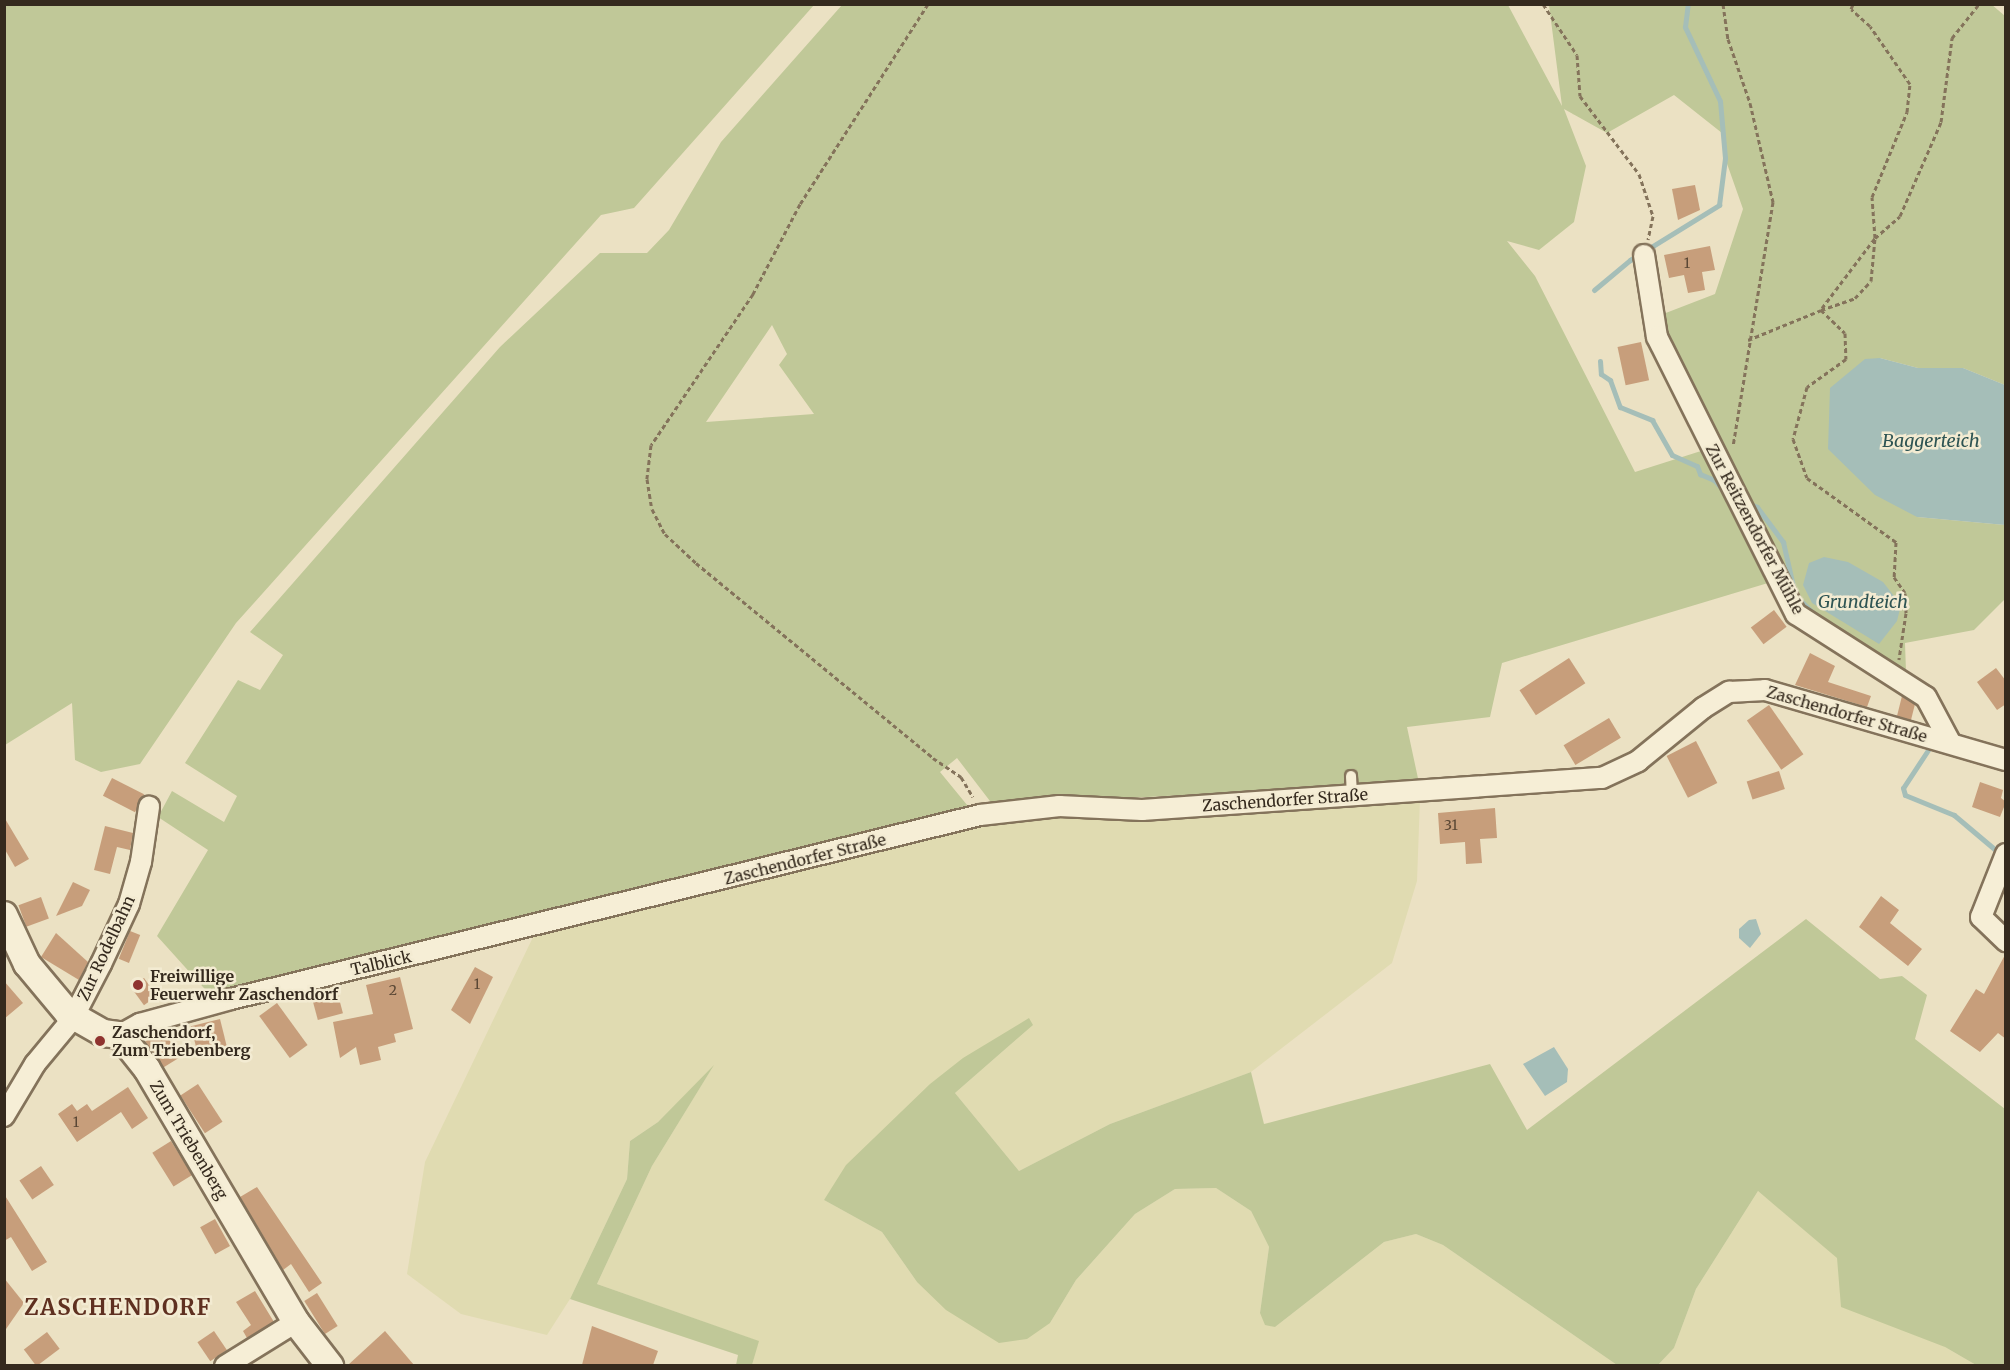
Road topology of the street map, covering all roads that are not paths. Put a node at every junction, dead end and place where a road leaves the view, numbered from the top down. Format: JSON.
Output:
{"nodes":[{"id":1,"x":1645,"y":250,"type":"road end"},
{"id":2,"x":1949,"y":740,"type":"junction"},
{"id":3,"x":2006,"y":760,"type":"edge"},
{"id":4,"x":149,"y":807,"type":"dead end"},
{"id":5,"x":2006,"y":854,"type":"edge"},
{"id":6,"x":4,"y":915,"type":"edge"},
{"id":7,"x":541,"y":926,"type":"joint"},
{"id":8,"x":2006,"y":941,"type":"edge"},
{"id":9,"x":73,"y":1018,"type":"junction"},
{"id":10,"x":120,"y":1035,"type":"junction"},
{"id":11,"x":4,"y":1116,"type":"edge"},
{"id":12,"x":296,"y":1322,"type":"junction"},
{"id":13,"x":225,"y":1365,"type":"edge"},
{"id":14,"x":330,"y":1365,"type":"edge"}],
"edges":[{"from":1,"to":2,"type":"street","name":"Zur Reitzendorfer Mühle"},
{"from":2,"to":3,"type":"street","name":"Zaschendorfer Straße"},
{"from":2,"to":7,"type":"street","name":"Zaschendorfer Straße"},
{"from":4,"to":9,"type":"street","name":"Zur Rodelbahn"},
{"from":5,"to":8,"type":"street"},
{"from":6,"to":9,"type":"street"},
{"from":7,"to":10,"type":"street","name":"Talblick"},
{"from":9,"to":10,"type":"street"},
{"from":9,"to":11,"type":"street","name":"Zur Rodelbahn"},
{"from":10,"to":12,"type":"street","name":"Zum Triebenberg"},
{"from":12,"to":13,"type":"street"},
{"from":12,"to":14,"type":"street","name":"Zum Triebenberg"}]}
